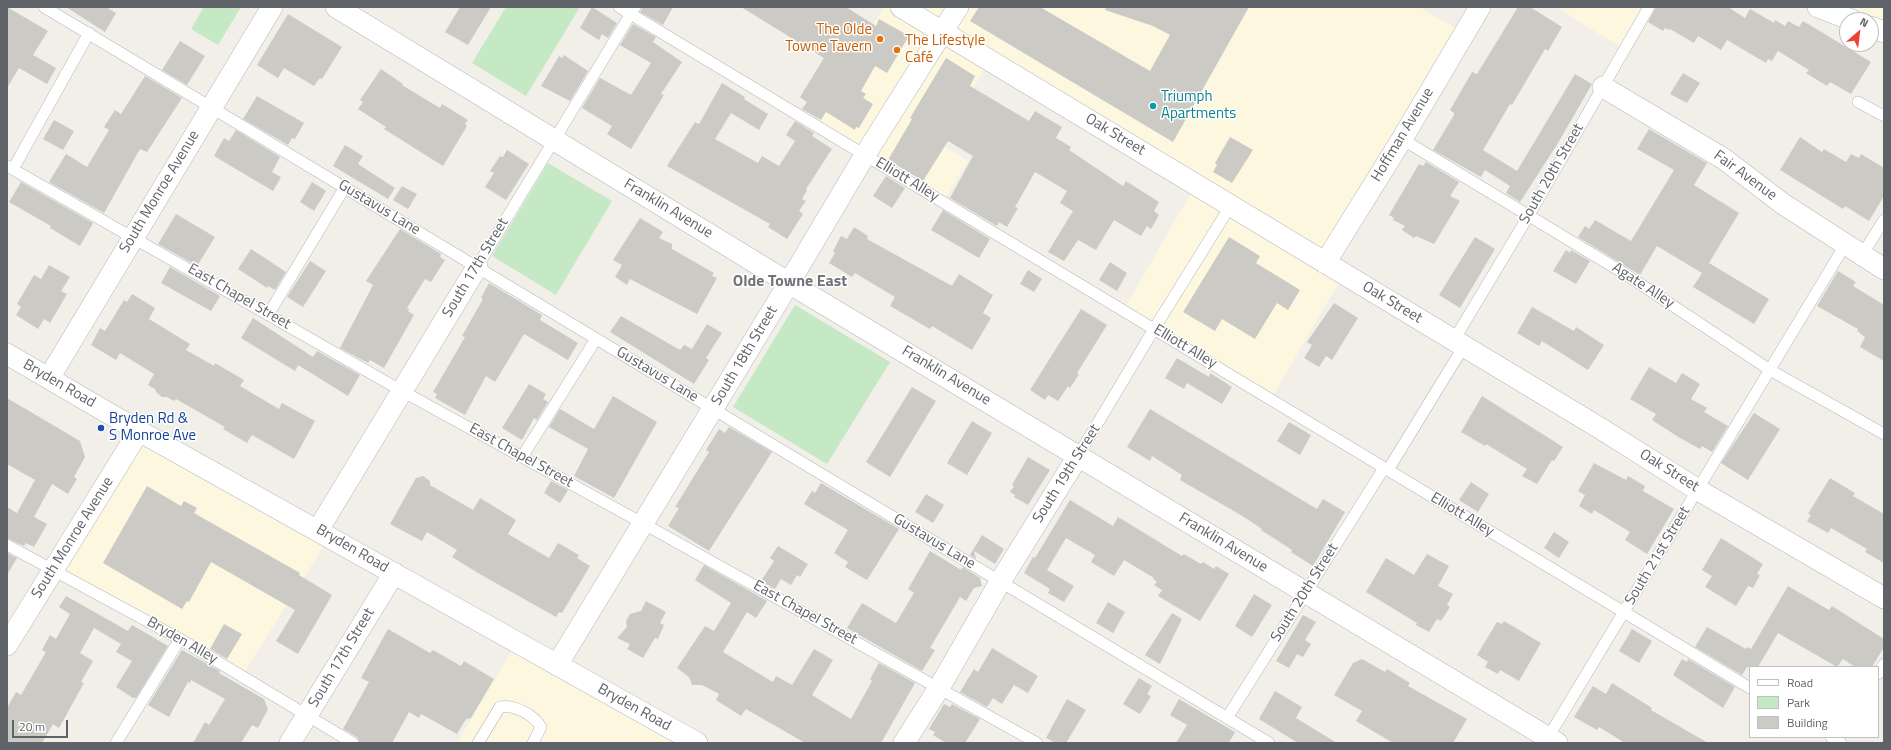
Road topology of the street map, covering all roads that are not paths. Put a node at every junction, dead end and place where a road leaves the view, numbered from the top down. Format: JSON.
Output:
{"nodes":[{"id":1,"x":44,"y":7,"type":"edge"},
{"id":2,"x":272,"y":7,"type":"edge"},
{"id":3,"x":336,"y":7,"type":"edge"},
{"id":4,"x":619,"y":7,"type":"edge"},
{"id":5,"x":901,"y":7,"type":"edge"},
{"id":6,"x":958,"y":7,"type":"edge"},
{"id":7,"x":1480,"y":7,"type":"edge"},
{"id":8,"x":1649,"y":7,"type":"edge"},
{"id":9,"x":1818,"y":7,"type":"edge"},
{"id":10,"x":633,"y":10,"type":"edge"},
{"id":11,"x":1839,"y":15,"type":"edge"},
{"id":12,"x":943,"y":32,"type":"junction"},
{"id":13,"x":89,"y":33,"type":"junction"},
{"id":14,"x":1603,"y":86,"type":"junction"},
{"id":15,"x":1858,"y":102,"type":"dead end"},
{"id":16,"x":212,"y":106,"type":"junction"},
{"id":17,"x":1884,"y":116,"type":"edge"},
{"id":18,"x":1402,"y":139,"type":"junction"},
{"id":19,"x":553,"y":140,"type":"junction"},
{"id":20,"x":865,"y":155,"type":"junction"},
{"id":21,"x":10,"y":168,"type":"edge"},
{"id":22,"x":345,"y":187,"type":"junction"},
{"id":23,"x":1231,"y":205,"type":"junction"},
{"id":24,"x":1529,"y":215,"type":"junction"},
{"id":25,"x":1884,"y":220,"type":"edge"},
{"id":26,"x":133,"y":237,"type":"junction"},
{"id":27,"x":1854,"y":250,"type":"junction"},
{"id":28,"x":1325,"y":263,"type":"junction"},
{"id":29,"x":477,"y":267,"type":"junction"},
{"id":30,"x":1884,"y":268,"type":"edge"},
{"id":31,"x":789,"y":282,"type":"junction"},
{"id":32,"x":268,"y":315,"type":"junction"},
{"id":33,"x":1154,"y":329,"type":"junction"},
{"id":34,"x":596,"y":339,"type":"junction"},
{"id":35,"x":1459,"y":343,"type":"junction"},
{"id":36,"x":7,"y":354,"type":"edge"},
{"id":37,"x":1770,"y":370,"type":"junction"},
{"id":38,"x":49,"y":378,"type":"junction"},
{"id":39,"x":402,"y":391,"type":"junction"},
{"id":40,"x":713,"y":409,"type":"junction"},
{"id":41,"x":139,"y":431,"type":"junction"},
{"id":42,"x":1884,"y":434,"type":"edge"},
{"id":43,"x":1078,"y":456,"type":"junction"},
{"id":44,"x":522,"y":457,"type":"junction"},
{"id":45,"x":1386,"y":469,"type":"junction"},
{"id":46,"x":1698,"y":490,"type":"junction"},
{"id":47,"x":644,"y":524,"type":"junction"},
{"id":48,"x":318,"y":530,"type":"junction"},
{"id":49,"x":7,"y":545,"type":"edge"},
{"id":50,"x":53,"y":570,"type":"junction"},
{"id":51,"x":394,"y":573,"type":"junction"},
{"id":52,"x":1000,"y":582,"type":"junction"},
{"id":53,"x":1305,"y":592,"type":"junction"},
{"id":54,"x":1884,"y":598,"type":"edge"},
{"id":55,"x":1624,"y":612,"type":"junction"},
{"id":56,"x":180,"y":639,"type":"junction"},
{"id":57,"x":7,"y":645,"type":"edge"},
{"id":58,"x":557,"y":665,"type":"junction"},
{"id":59,"x":1749,"y":687,"type":"edge"},
{"id":60,"x":940,"y":688,"type":"junction"},
{"id":61,"x":308,"y":714,"type":"junction"},
{"id":62,"x":1227,"y":718,"type":"junction"},
{"id":63,"x":688,"y":741,"type":"edge"},
{"id":64,"x":1550,"y":741,"type":"edge"},
{"id":65,"x":116,"y":743,"type":"edge"},
{"id":66,"x":290,"y":743,"type":"edge"},
{"id":67,"x":354,"y":743,"type":"edge"},
{"id":68,"x":478,"y":743,"type":"edge"},
{"id":69,"x":533,"y":743,"type":"edge"},
{"id":70,"x":904,"y":743,"type":"edge"},
{"id":71,"x":1037,"y":743,"type":"edge"},
{"id":72,"x":1269,"y":743,"type":"edge"}],
"edges":[{"from":1,"to":13,"type":"lane","name":"Gustavus Lane"},
{"from":2,"to":16,"type":"street","name":"South Monroe Avenue"},
{"from":3,"to":19,"type":"street","name":"Franklin Avenue"},
{"from":4,"to":10,"type":"lane","name":"Elliott Alley"},
{"from":5,"to":12,"type":"street","name":"Oak Street"},
{"from":6,"to":12,"type":"street","name":"South 18th Street"},
{"from":7,"to":18,"type":"street","name":"Hoffman Avenue"},
{"from":8,"to":14,"type":"lane","name":"South 20th Street"},
{"from":9,"to":11,"type":"street"},
{"from":10,"to":19,"type":"lane","name":"South 17th Street"},
{"from":10,"to":20,"type":"lane","name":"Elliott Alley"},
{"from":12,"to":20,"type":"street","name":"South 18th Street"},
{"from":12,"to":23,"type":"street","name":"Oak Street"},
{"from":13,"to":16,"type":"lane","name":"Gustavus Lane"},
{"from":13,"to":21,"type":"lane"},
{"from":14,"to":24,"type":"lane","name":"South 20th Street"},
{"from":14,"to":27,"type":"street","name":"Fair Avenue"},
{"from":15,"to":17,"type":"lane"},
{"from":16,"to":22,"type":"lane","name":"Gustavus Lane"},
{"from":16,"to":26,"type":"street","name":"South Monroe Avenue"},
{"from":18,"to":24,"type":"lane","name":"Agate Alley"},
{"from":18,"to":28,"type":"street","name":"Hoffman Avenue"},
{"from":19,"to":29,"type":"lane","name":"South 17th Street"},
{"from":19,"to":31,"type":"street","name":"Franklin Avenue"},
{"from":20,"to":31,"type":"street","name":"South 18th Street"},
{"from":20,"to":33,"type":"lane","name":"Elliott Alley"},
{"from":21,"to":26,"type":"lane","name":"East Chapel Street"},
{"from":22,"to":29,"type":"lane","name":"Gustavus Lane"},
{"from":22,"to":32,"type":"lane"},
{"from":23,"to":28,"type":"street","name":"Oak Street"},
{"from":23,"to":33,"type":"lane","name":"South 19th Street"},
{"from":24,"to":35,"type":"lane","name":"South 20th Street"},
{"from":24,"to":37,"type":"lane","name":"Agate Alley"},
{"from":25,"to":27,"type":"lane","name":"South 21st Street"},
{"from":26,"to":32,"type":"lane","name":"East Chapel Street"},
{"from":26,"to":38,"type":"street","name":"South Monroe Avenue"},
{"from":27,"to":30,"type":"street","name":"Fair Avenue"},
{"from":27,"to":37,"type":"lane","name":"South 21st Street"},
{"from":28,"to":35,"type":"street","name":"Oak Street"},
{"from":29,"to":34,"type":"lane","name":"Gustavus Lane"},
{"from":29,"to":39,"type":"street","name":"South 17th Street"},
{"from":31,"to":40,"type":"street","name":"South 18th Street"},
{"from":31,"to":43,"type":"street","name":"Franklin Avenue"},
{"from":32,"to":39,"type":"lane","name":"East Chapel Street"},
{"from":33,"to":43,"type":"lane","name":"South 19th Street"},
{"from":33,"to":45,"type":"lane","name":"Elliott Alley"},
{"from":34,"to":40,"type":"lane","name":"Gustavus Lane"},
{"from":34,"to":44,"type":"lane"},
{"from":35,"to":45,"type":"lane","name":"South 20th Street"},
{"from":35,"to":46,"type":"street","name":"Oak Street"},
{"from":36,"to":38,"type":"street","name":"Bryden Road"},
{"from":37,"to":42,"type":"lane","name":"Agate Alley"},
{"from":37,"to":46,"type":"lane","name":"South 21st Street"},
{"from":38,"to":41,"type":"street","name":"Bryden Road"},
{"from":39,"to":44,"type":"lane","name":"East Chapel Street"},
{"from":39,"to":48,"type":"street","name":"South 17th Street"},
{"from":40,"to":47,"type":"street","name":"South 18th Street"},
{"from":40,"to":52,"type":"lane","name":"Gustavus Lane"},
{"from":41,"to":48,"type":"street","name":"Bryden Road"},
{"from":41,"to":50,"type":"street","name":"South Monroe Avenue"},
{"from":43,"to":52,"type":"street","name":"South 19th Street"},
{"from":43,"to":53,"type":"street","name":"Franklin Avenue"},
{"from":44,"to":47,"type":"lane","name":"East Chapel Street"},
{"from":45,"to":53,"type":"lane","name":"South 20th Street"},
{"from":45,"to":55,"type":"lane","name":"Elliott Alley"},
{"from":46,"to":54,"type":"street","name":"Oak Street"},
{"from":46,"to":55,"type":"lane","name":"South 21st Street"},
{"from":47,"to":58,"type":"street","name":"South 18th Street"},
{"from":47,"to":60,"type":"lane","name":"East Chapel Street"},
{"from":48,"to":51,"type":"street","name":"Bryden Road"},
{"from":49,"to":50,"type":"lane","name":"Bryden Alley"},
{"from":50,"to":56,"type":"lane","name":"Bryden Alley"},
{"from":50,"to":57,"type":"street","name":"South Monroe Avenue"},
{"from":51,"to":58,"type":"street","name":"Bryden Road"},
{"from":51,"to":61,"type":"street","name":"South 17th Street"},
{"from":52,"to":60,"type":"street","name":"South 19th Street"},
{"from":52,"to":62,"type":"lane","name":"Gustavus Lane"},
{"from":53,"to":62,"type":"lane","name":"South 20th Street"},
{"from":53,"to":64,"type":"street","name":"Franklin Avenue"},
{"from":55,"to":59,"type":"lane","name":"Elliott Alley"},
{"from":55,"to":64,"type":"lane","name":"South 21st Street"},
{"from":56,"to":61,"type":"lane","name":"Bryden Alley"},
{"from":56,"to":65,"type":"lane"},
{"from":58,"to":63,"type":"street","name":"Bryden Road"},
{"from":60,"to":70,"type":"street","name":"South 19th Street"},
{"from":60,"to":71,"type":"lane","name":"East Chapel Street"},
{"from":61,"to":66,"type":"street","name":"South 17th Street"},
{"from":61,"to":67,"type":"lane","name":"Bryden Alley"},
{"from":62,"to":72,"type":"lane","name":"Gustavus Lane"},
{"from":68,"to":69,"type":"lane"}]}
